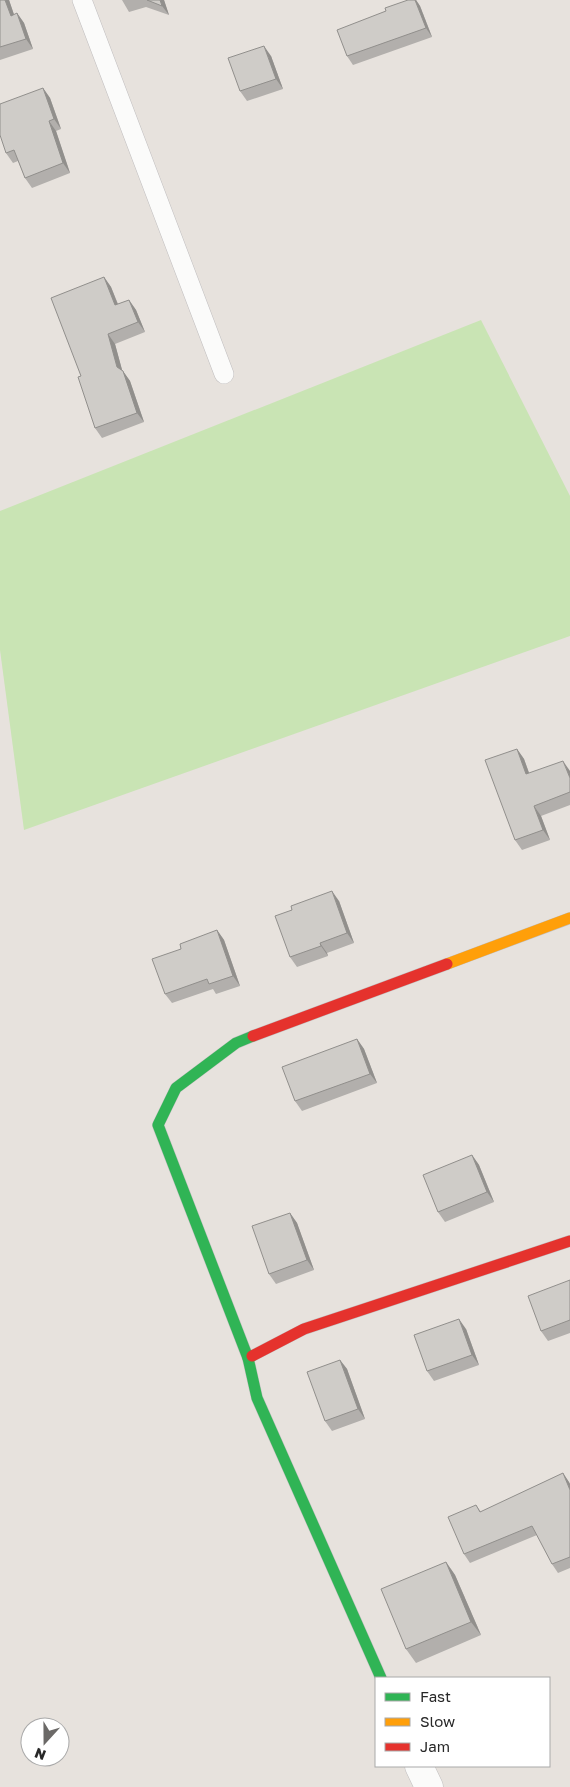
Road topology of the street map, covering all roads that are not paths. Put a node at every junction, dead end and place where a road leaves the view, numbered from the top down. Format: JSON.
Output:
{"nodes":[{"id":1,"x":82,"y":0,"type":"edge"},
{"id":2,"x":224,"y":374,"type":"dead end"},
{"id":3,"x":570,"y":918,"type":"edge"},
{"id":4,"x":570,"y":1241,"type":"edge"},
{"id":5,"x":248,"y":1358,"type":"junction"},
{"id":6,"x":381,"y":1677,"type":"edge"},
{"id":7,"x":419,"y":1767,"type":"edge"},
{"id":8,"x":428,"y":1787,"type":"edge"}],
"edges":[{"from":1,"to":2,"type":"lane"},
{"from":3,"to":5,"type":"street"},
{"from":4,"to":5,"type":"street"},
{"from":5,"to":6,"type":"street"},
{"from":7,"to":8,"type":"street"}]}
